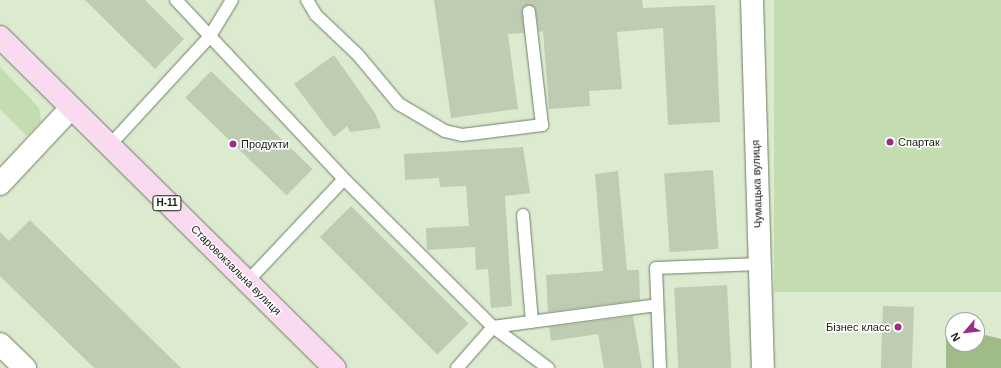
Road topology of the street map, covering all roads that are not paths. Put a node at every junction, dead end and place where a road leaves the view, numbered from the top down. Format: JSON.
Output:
{"nodes":[{"id":1,"x":176,"y":0,"type":"edge"},
{"id":2,"x":232,"y":0,"type":"edge"},
{"id":3,"x":307,"y":0,"type":"edge"},
{"id":4,"x":752,"y":0,"type":"edge"},
{"id":5,"x":529,"y":12,"type":"dead end"},
{"id":6,"x":210,"y":36,"type":"junction"},
{"id":7,"x":0,"y":37,"type":"edge"},
{"id":8,"x":71,"y":108,"type":"junction"},
{"id":9,"x":109,"y":146,"type":"junction"},
{"id":10,"x":344,"y":179,"type":"junction"},
{"id":11,"x":0,"y":184,"type":"edge"},
{"id":12,"x":523,"y":215,"type":"dead end"},
{"id":13,"x":760,"y":264,"type":"junction"},
{"id":14,"x":247,"y":282,"type":"junction"},
{"id":15,"x":657,"y":305,"type":"junction"},
{"id":16,"x":532,"y":322,"type":"junction"},
{"id":17,"x":493,"y":327,"type":"junction"},
{"id":18,"x":0,"y":344,"type":"edge"},
{"id":19,"x":25,"y":368,"type":"edge"},
{"id":20,"x":335,"y":368,"type":"edge"},
{"id":21,"x":457,"y":368,"type":"edge"},
{"id":22,"x":548,"y":368,"type":"edge"},
{"id":23,"x":660,"y":368,"type":"edge"},
{"id":24,"x":763,"y":368,"type":"edge"}],
"edges":[{"from":1,"to":6,"type":"lane"},
{"from":2,"to":6,"type":"lane"},
{"from":3,"to":5,"type":"lane"},
{"from":4,"to":13,"type":"street","name":"Чумацька вулиця"},
{"from":6,"to":9,"type":"lane"},
{"from":6,"to":10,"type":"lane"},
{"from":7,"to":8,"type":"main road","name":"Старовокзальна вулиця","number":"Н-11"},
{"from":8,"to":9,"type":"main road","name":"Старовокзальна вулиця","number":"Н-11"},
{"from":8,"to":11,"type":"street"},
{"from":9,"to":14,"type":"main road","name":"Старовокзальна вулиця","number":"Н-11"},
{"from":10,"to":14,"type":"lane"},
{"from":10,"to":17,"type":"lane"},
{"from":12,"to":16,"type":"lane"},
{"from":13,"to":15,"type":"lane"},
{"from":13,"to":24,"type":"street","name":"Чумацька вулиця"},
{"from":14,"to":20,"type":"main road","name":"Старовокзальна вулиця","number":"Н-11"},
{"from":15,"to":16,"type":"lane"},
{"from":15,"to":23,"type":"lane"},
{"from":16,"to":17,"type":"lane"},
{"from":17,"to":21,"type":"lane"},
{"from":17,"to":22,"type":"lane"},
{"from":18,"to":19,"type":"street"}]}
